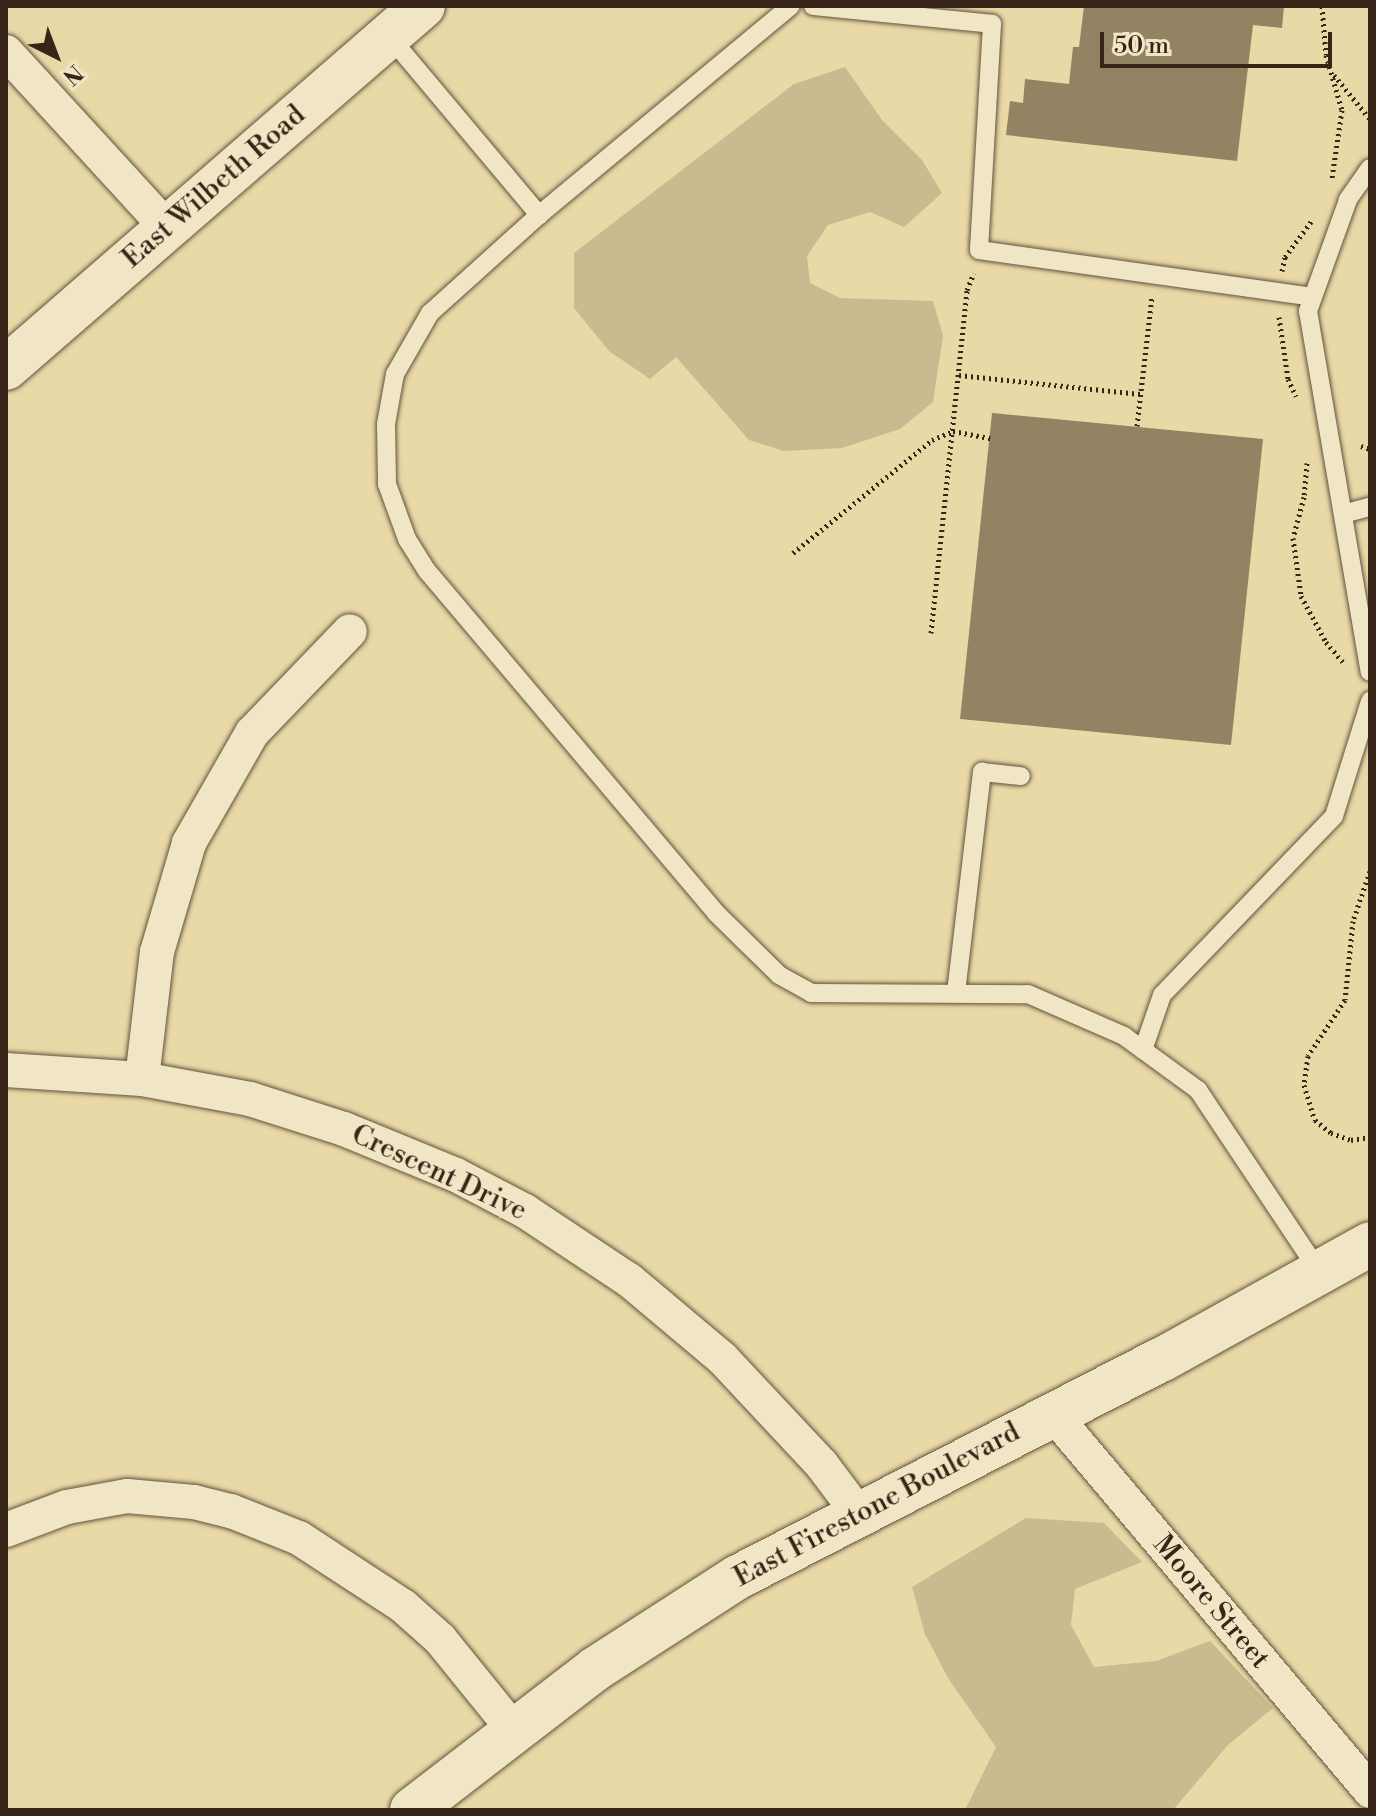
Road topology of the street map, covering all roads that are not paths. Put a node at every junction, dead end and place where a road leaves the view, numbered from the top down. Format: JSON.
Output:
{"nodes":[{"id":1,"x":423,"y":6,"type":"edge"},
{"id":2,"x":791,"y":6,"type":"edge"},
{"id":3,"x":813,"y":6,"type":"edge"},
{"id":4,"x":992,"y":15,"type":"edge"},
{"id":5,"x":389,"y":36,"type":"junction"},
{"id":6,"x":6,"y":52,"type":"edge"},
{"id":7,"x":1370,"y":168,"type":"edge"},
{"id":8,"x":539,"y":215,"type":"junction"},
{"id":9,"x":167,"y":228,"type":"junction"},
{"id":10,"x":1313,"y":297,"type":"junction"},
{"id":11,"x":6,"y":368,"type":"edge"},
{"id":12,"x":1370,"y":507,"type":"edge"},
{"id":13,"x":1343,"y":514,"type":"junction"},
{"id":14,"x":1366,"y":619,"type":"edge"},
{"id":15,"x":350,"y":631,"type":"dead end"},
{"id":16,"x":1370,"y":672,"type":"edge"},
{"id":17,"x":1370,"y":701,"type":"edge"},
{"id":18,"x":1021,"y":776,"type":"dead end"},
{"id":19,"x":956,"y":993,"type":"junction"},
{"id":20,"x":1143,"y":1050,"type":"junction"},
{"id":21,"x":6,"y":1070,"type":"edge"},
{"id":22,"x":142,"y":1079,"type":"junction"},
{"id":23,"x":1370,"y":1244,"type":"edge"},
{"id":24,"x":1320,"y":1273,"type":"junction"},
{"id":25,"x":1053,"y":1414,"type":"junction"},
{"id":26,"x":858,"y":1513,"type":"junction"},
{"id":27,"x":6,"y":1530,"type":"edge"},
{"id":28,"x":513,"y":1729,"type":"junction"},
{"id":29,"x":1370,"y":1791,"type":"edge"},
{"id":30,"x":412,"y":1810,"type":"edge"}],
"edges":[{"from":1,"to":5,"type":"street","name":"East Wilbeth Road"},
{"from":2,"to":8,"type":"lane"},
{"from":3,"to":4,"type":"lane"},
{"from":4,"to":10,"type":"lane"},
{"from":5,"to":8,"type":"lane"},
{"from":5,"to":9,"type":"street","name":"East Wilbeth Road"},
{"from":6,"to":9,"type":"street"},
{"from":7,"to":10,"type":"lane"},
{"from":8,"to":19,"type":"lane"},
{"from":9,"to":11,"type":"street","name":"East Wilbeth Road"},
{"from":10,"to":13,"type":"lane"},
{"from":12,"to":13,"type":"lane"},
{"from":13,"to":14,"type":"lane"},
{"from":14,"to":16,"type":"lane"},
{"from":15,"to":22,"type":"street"},
{"from":17,"to":20,"type":"lane"},
{"from":18,"to":19,"type":"lane"},
{"from":19,"to":20,"type":"lane"},
{"from":20,"to":24,"type":"lane"},
{"from":21,"to":22,"type":"street","name":"Crescent Drive"},
{"from":22,"to":26,"type":"street","name":"Crescent Drive"},
{"from":23,"to":24,"type":"street","name":"East Firestone Boulevard"},
{"from":24,"to":25,"type":"street","name":"East Firestone Boulevard"},
{"from":25,"to":26,"type":"street","name":"East Firestone Boulevard"},
{"from":25,"to":29,"type":"street","name":"Moore Street"},
{"from":26,"to":28,"type":"street","name":"East Firestone Boulevard"},
{"from":27,"to":28,"type":"street"},
{"from":28,"to":30,"type":"street","name":"East Firestone Boulevard"}]}
